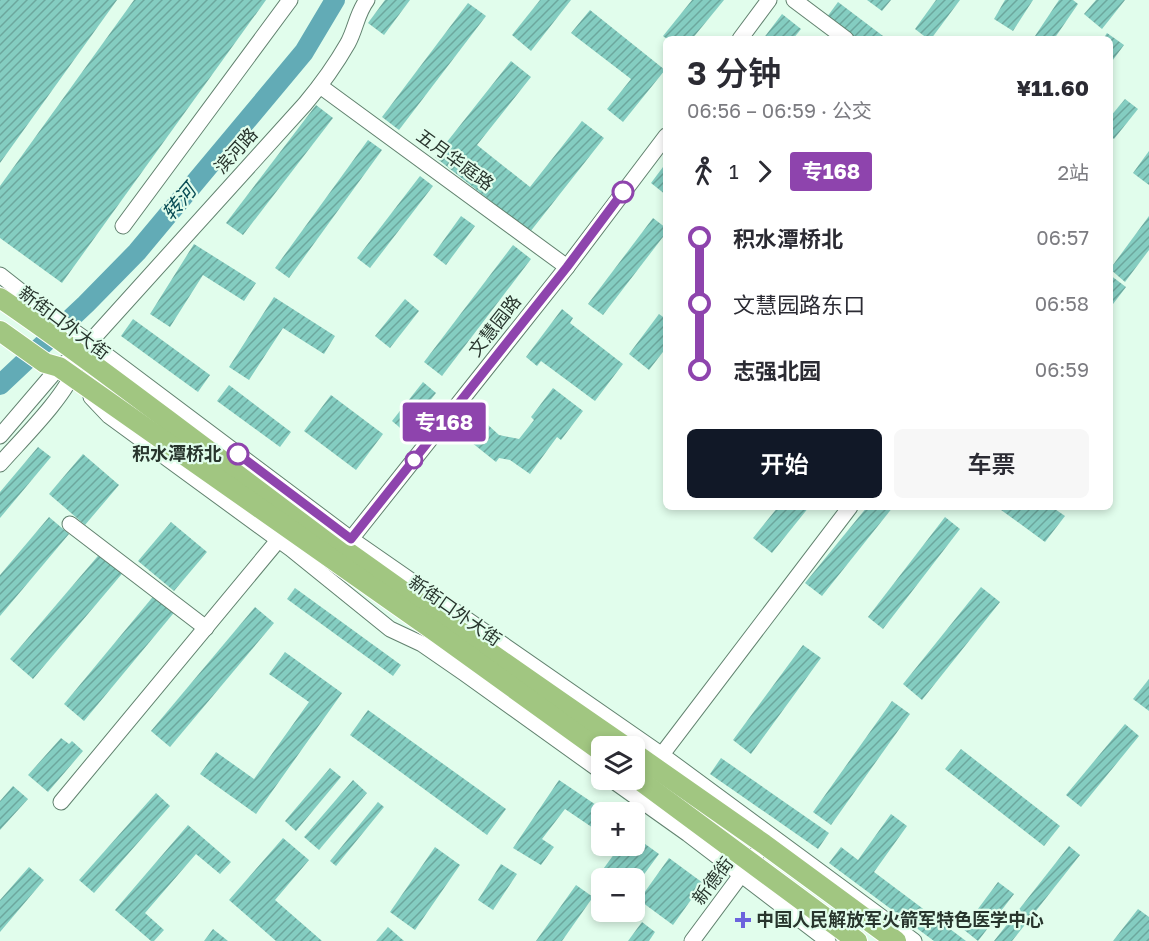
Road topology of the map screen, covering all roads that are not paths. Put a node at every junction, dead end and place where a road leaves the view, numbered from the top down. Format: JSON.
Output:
{"nodes":[{"id":1,"x":290,"y":0,"type":"edge"},
{"id":2,"x":367,"y":0,"type":"edge"},
{"id":3,"x":769,"y":0,"type":"edge"},
{"id":4,"x":794,"y":0,"type":"edge"},
{"id":5,"x":742,"y":36,"type":"edge"},
{"id":6,"x":842,"y":36,"type":"edge"},
{"id":7,"x":320,"y":86,"type":"junction"},
{"id":8,"x":663,"y":140,"type":"edge"},
{"id":9,"x":123,"y":226,"type":"dead end"},
{"id":10,"x":567,"y":267,"type":"junction"},
{"id":11,"x":0,"y":275,"type":"edge"},
{"id":12,"x":0,"y":298,"type":"edge"},
{"id":13,"x":47,"y":321,"type":"junction"},
{"id":14,"x":0,"y":331,"type":"edge"},
{"id":15,"x":77,"y":342,"type":"junction"},
{"id":16,"x":59,"y":369,"type":"junction"},
{"id":17,"x":0,"y":436,"type":"edge"},
{"id":18,"x":236,"y":452,"type":"junction"},
{"id":19,"x":0,"y":464,"type":"edge"},
{"id":20,"x":263,"y":490,"type":"junction"},
{"id":21,"x":848,"y":510,"type":"edge"},
{"id":22,"x":70,"y":524,"type":"dead end"},
{"id":23,"x":283,"y":534,"type":"junction"},
{"id":24,"x":351,"y":539,"type":"junction"},
{"id":25,"x":206,"y":628,"type":"junction"},
{"id":26,"x":610,"y":736,"type":"edge"},
{"id":27,"x":591,"y":744,"type":"edge"},
{"id":28,"x":645,"y":756,"type":"edge"},
{"id":29,"x":658,"y":760,"type":"junction"},
{"id":30,"x":591,"y":764,"type":"edge"},
{"id":31,"x":640,"y":790,"type":"edge"},
{"id":32,"x":61,"y":802,"type":"dead end"},
{"id":33,"x":764,"y":844,"type":"junction"},
{"id":34,"x":747,"y":868,"type":"junction"},
{"id":35,"x":692,"y":941,"type":"edge"},
{"id":36,"x":828,"y":941,"type":"edge"},
{"id":37,"x":857,"y":941,"type":"edge"},
{"id":38,"x":896,"y":941,"type":"edge"},
{"id":39,"x":914,"y":941,"type":"edge"}],
"edges":[{"from":1,"to":9,"type":"street"},
{"from":2,"to":7,"type":"street","name":"滨河路"},
{"from":3,"to":5,"type":"street"},
{"from":4,"to":6,"type":"street"},
{"from":7,"to":10,"type":"street","name":"五月华庭路"},
{"from":7,"to":15,"type":"street","name":"滨河路"},
{"from":8,"to":10,"type":"street","name":"文慧园路"},
{"from":10,"to":24,"type":"street","name":"文慧园路"},
{"from":11,"to":13,"type":"street","name":"新街口外大街"},
{"from":12,"to":13,"type":"main road","name":"新街口外大街"},
{"from":13,"to":15,"type":"main road","name":"新街口外大街"},
{"from":14,"to":16,"type":"main road","name":"新街口外大街"},
{"from":15,"to":16,"type":"street","name":"滨河路"},
{"from":15,"to":18,"type":"street","name":"新街口外大街"},
{"from":15,"to":20,"type":"main road","name":"新街口外大街"},
{"from":16,"to":17,"type":"street"},
{"from":16,"to":19,"type":"street"},
{"from":16,"to":23,"type":"main road","name":"新街口外大街"},
{"from":18,"to":20,"type":"main road"},
{"from":18,"to":24,"type":"street","name":"新街口外大街"},
{"from":20,"to":26,"type":"main road","name":"新街口外大街"},
{"from":21,"to":29,"type":"street"},
{"from":22,"to":25,"type":"street"},
{"from":23,"to":25,"type":"street"},
{"from":23,"to":27,"type":"main road","name":"新街口外大街"},
{"from":23,"to":30,"type":"street","name":"新街口外大街"},
{"from":24,"to":29,"type":"street","name":"新街口外大街"},
{"from":25,"to":32,"type":"street"},
{"from":28,"to":29,"type":"main road","name":"新街口外大街"},
{"from":29,"to":33,"type":"main road","name":"新街口外大街"},
{"from":29,"to":39,"type":"street","name":"新街口外大街"},
{"from":31,"to":34,"type":"main road"},
{"from":33,"to":34,"type":"street","name":"新德街"},
{"from":33,"to":38,"type":"main road","name":"新街口外大街"},
{"from":34,"to":35,"type":"street","name":"新德街"},
{"from":34,"to":36,"type":"street"},
{"from":34,"to":37,"type":"main road"}]}
